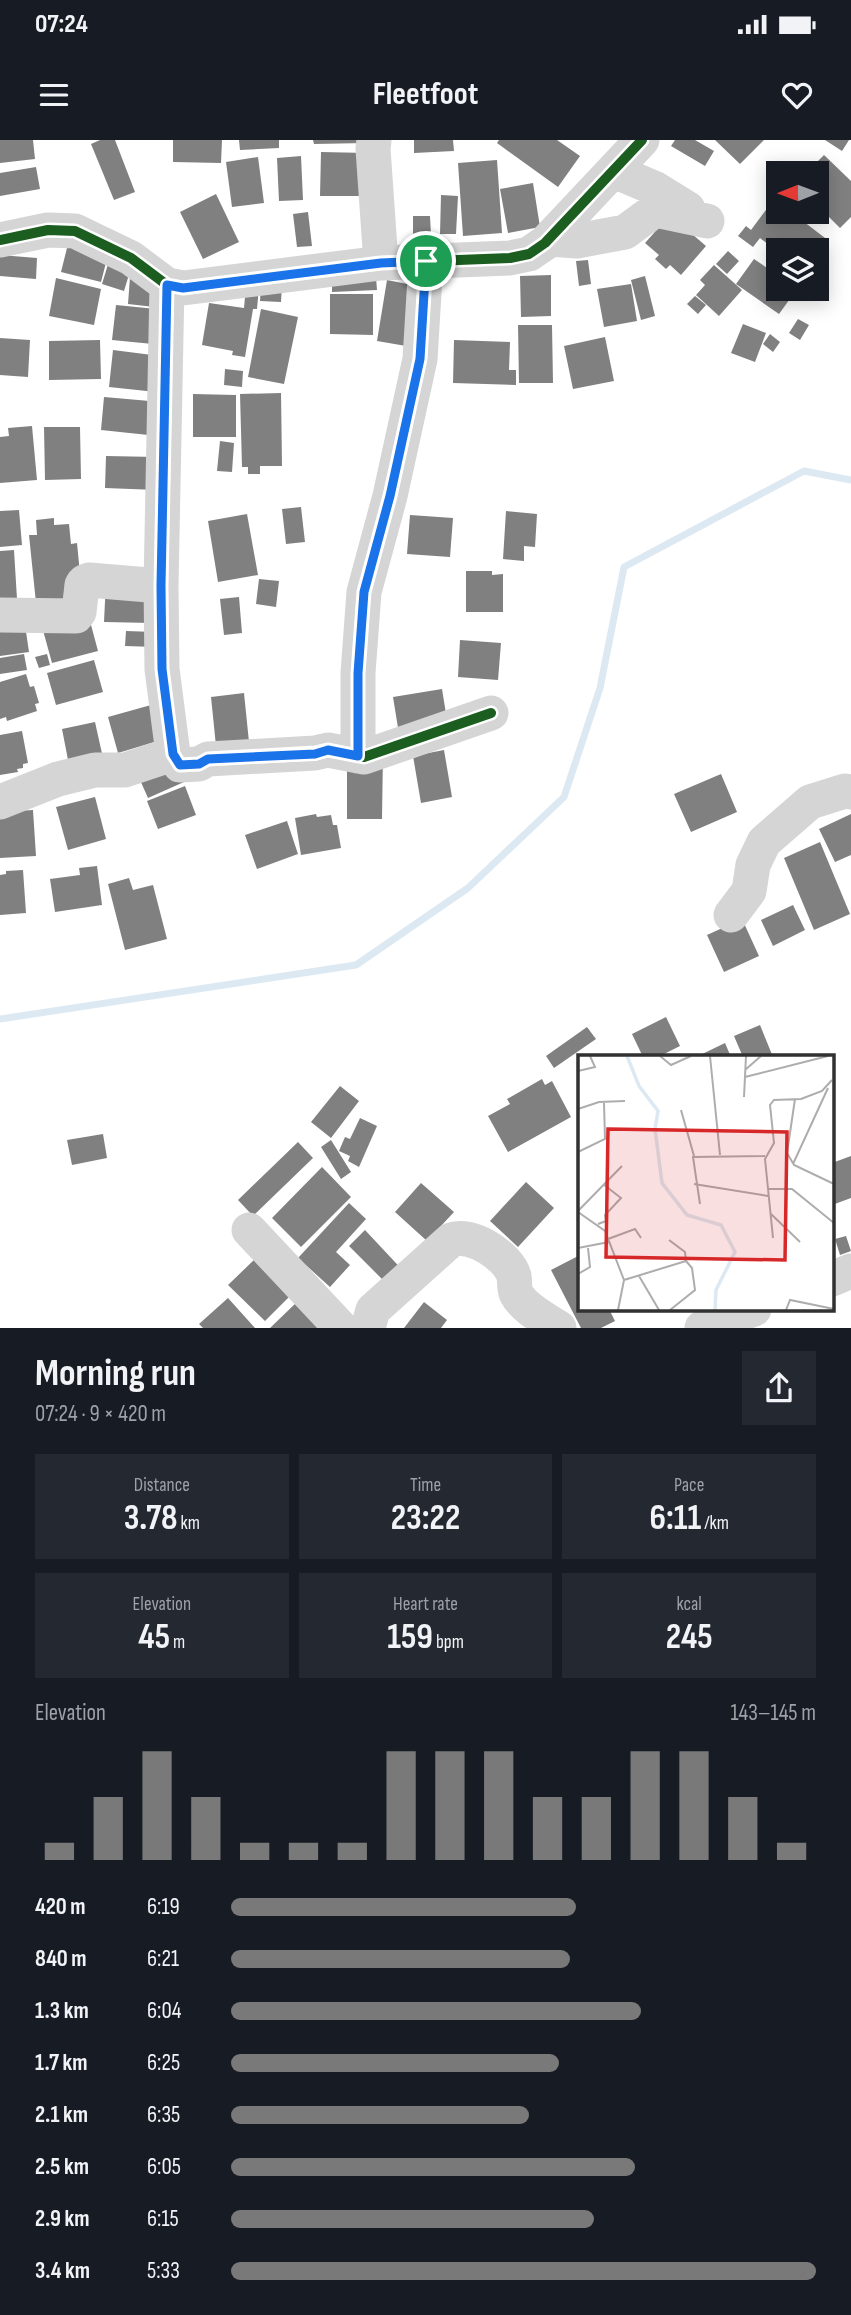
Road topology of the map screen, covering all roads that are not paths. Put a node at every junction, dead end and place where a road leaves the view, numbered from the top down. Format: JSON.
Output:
{"nodes":[{"id":1,"x":374,"y":140,"type":"edge"},
{"id":2,"x":642,"y":140,"type":"edge"},
{"id":3,"x":614,"y":171,"type":"junction"},
{"id":4,"x":549,"y":239,"type":"junction"},
{"id":5,"x":0,"y":240,"type":"edge"},
{"id":6,"x":426,"y":261,"type":"junction"},
{"id":7,"x":381,"y":263,"type":"junction"},
{"id":8,"x":167,"y":285,"type":"junction"},
{"id":9,"x":161,"y":586,"type":"junction"},
{"id":10,"x":0,"y":615,"type":"edge"},
{"id":11,"x":491,"y":713,"type":"dead end"},
{"id":12,"x":173,"y":754,"type":"junction"},
{"id":13,"x":358,"y":756,"type":"junction"},
{"id":14,"x":851,"y":792,"type":"edge"},
{"id":15,"x":0,"y":802,"type":"edge"},
{"id":16,"x":731,"y":915,"type":"dead end"},
{"id":17,"x":249,"y":1230,"type":"dead end"},
{"id":18,"x":851,"y":1271,"type":"edge"},
{"id":19,"x":834,"y":1278,"type":"edge"},
{"id":20,"x":341,"y":1328,"type":"edge"},
{"id":21,"x":368,"y":1328,"type":"edge"},
{"id":22,"x":559,"y":1328,"type":"edge"}],
"edges":[{"from":1,"to":7,"type":"street"},
{"from":2,"to":3,"type":"street"},
{"from":3,"to":4,"type":"street"},
{"from":3,"to":4,"type":"street"},
{"from":4,"to":6,"type":"street"},
{"from":5,"to":8,"type":"street"},
{"from":6,"to":7,"type":"street"},
{"from":6,"to":13,"type":"street"},
{"from":7,"to":8,"type":"street"},
{"from":8,"to":9,"type":"street"},
{"from":9,"to":10,"type":"street"},
{"from":9,"to":12,"type":"street"},
{"from":11,"to":13,"type":"street"},
{"from":12,"to":13,"type":"street"},
{"from":12,"to":15,"type":"street"},
{"from":14,"to":16,"type":"street"},
{"from":17,"to":20,"type":"street"},
{"from":18,"to":19,"type":"street"},
{"from":21,"to":22,"type":"street"}]}
